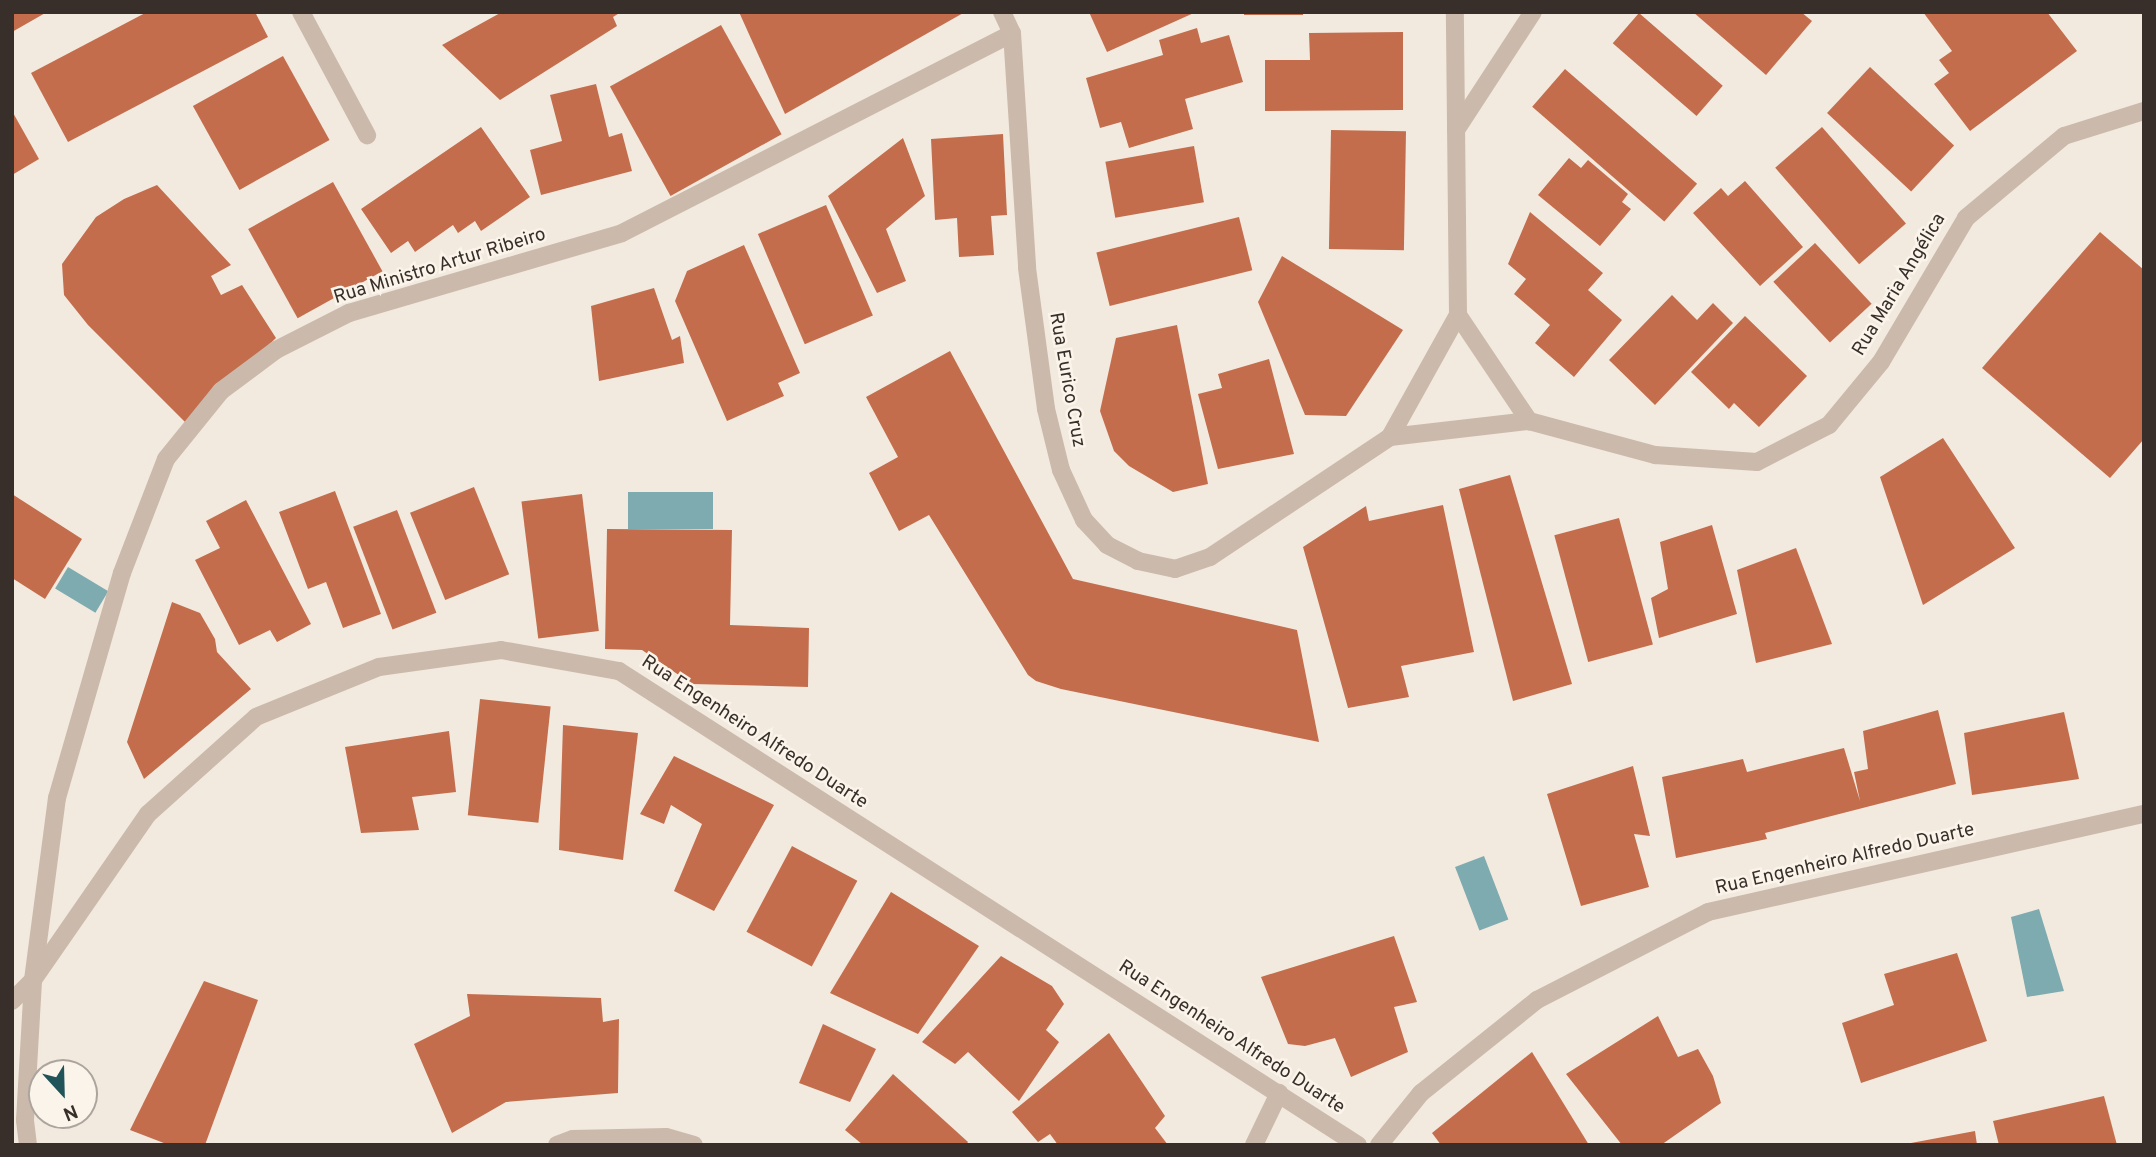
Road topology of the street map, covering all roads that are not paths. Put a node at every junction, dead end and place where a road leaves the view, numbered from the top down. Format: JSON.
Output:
{"nodes":[{"id":1,"x":301,"y":12,"type":"edge"},
{"id":2,"x":1002,"y":12,"type":"edge"},
{"id":3,"x":1455,"y":12,"type":"edge"},
{"id":4,"x":1533,"y":12,"type":"edge"},
{"id":5,"x":1012,"y":33,"type":"junction"},
{"id":6,"x":2144,"y":111,"type":"edge"},
{"id":7,"x":1457,"y":130,"type":"junction"},
{"id":8,"x":367,"y":135,"type":"dead end"},
{"id":9,"x":1458,"y":316,"type":"junction"},
{"id":10,"x":1528,"y":421,"type":"junction"},
{"id":11,"x":1390,"y":437,"type":"junction"},
{"id":12,"x":2144,"y":814,"type":"edge"},
{"id":13,"x":33,"y":980,"type":"junction"},
{"id":14,"x":12,"y":1000,"type":"edge"},
{"id":15,"x":1279,"y":1093,"type":"junction"},
{"id":16,"x":28,"y":1145,"type":"edge"},
{"id":17,"x":557,"y":1145,"type":"edge"},
{"id":18,"x":694,"y":1145,"type":"edge"},
{"id":19,"x":1254,"y":1145,"type":"edge"},
{"id":20,"x":1358,"y":1145,"type":"edge"},
{"id":21,"x":1379,"y":1145,"type":"edge"}],
"edges":[{"from":1,"to":8,"type":"street"},
{"from":2,"to":5,"type":"street","name":"Rua Eurico Cruz"},
{"from":3,"to":7,"type":"street"},
{"from":4,"to":7,"type":"street"},
{"from":5,"to":11,"type":"street","name":"Rua Eurico Cruz"},
{"from":5,"to":13,"type":"street","name":"Rua Ministro Artur Ribeiro"},
{"from":6,"to":10,"type":"street","name":"Rua Maria Angélica"},
{"from":7,"to":9,"type":"street"},
{"from":9,"to":10,"type":"street"},
{"from":9,"to":11,"type":"street"},
{"from":10,"to":11,"type":"street","name":"Rua Maria Angélica"},
{"from":12,"to":21,"type":"street","name":"Rua Engenheiro Alfredo Duarte"},
{"from":13,"to":14,"type":"street","name":"Rua Engenheiro Alfredo Duarte"},
{"from":13,"to":15,"type":"street","name":"Rua Engenheiro Alfredo Duarte"},
{"from":13,"to":16,"type":"street","name":"Rua Ministro Artur Ribeiro"},
{"from":15,"to":19,"type":"street"},
{"from":15,"to":20,"type":"street","name":"Rua Engenheiro Alfredo Duarte"},
{"from":17,"to":18,"type":"street"}]}
